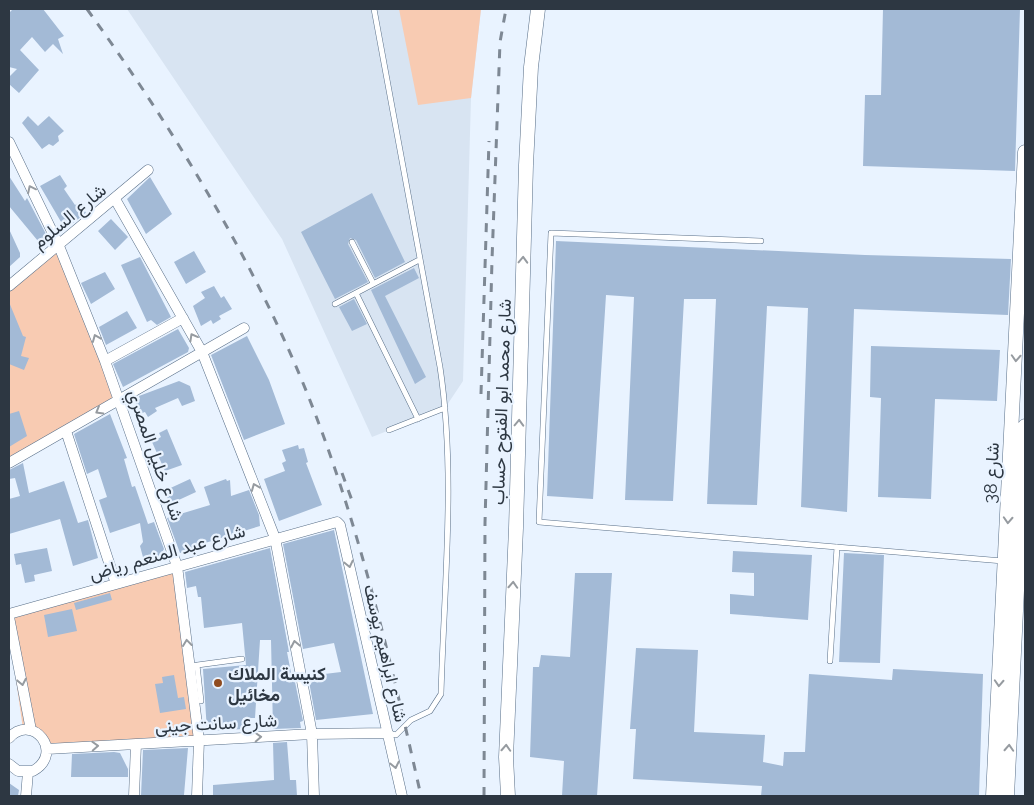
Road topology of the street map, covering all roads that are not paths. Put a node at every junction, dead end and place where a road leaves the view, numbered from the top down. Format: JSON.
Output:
{"nodes":[{"id":1,"x":374,"y":9,"type":"edge"},
{"id":2,"x":538,"y":9,"type":"edge"},
{"id":3,"x":9,"y":142,"type":"edge"},
{"id":4,"x":1025,"y":152,"type":"edge"},
{"id":5,"x":148,"y":170,"type":"dead end"},
{"id":6,"x":115,"y":199,"type":"junction"},
{"id":7,"x":761,"y":241,"type":"dead end"},
{"id":8,"x":352,"y":242,"type":"dead end"},
{"id":9,"x":59,"y":246,"type":"junction"},
{"id":10,"x":420,"y":260,"type":"junction"},
{"id":11,"x":373,"y":283,"type":"junction"},
{"id":12,"x":9,"y":286,"type":"edge"},
{"id":13,"x":356,"y":293,"type":"junction"},
{"id":14,"x":335,"y":304,"type":"dead end"},
{"id":15,"x":183,"y":318,"type":"junction"},
{"id":16,"x":244,"y":328,"type":"dead end"},
{"id":17,"x":202,"y":352,"type":"junction"},
{"id":18,"x":105,"y":361,"type":"junction"},
{"id":19,"x":120,"y":399,"type":"junction"},
{"id":20,"x":446,"y":408,"type":"junction"},
{"id":21,"x":418,"y":419,"type":"junction"},
{"id":22,"x":1021,"y":428,"type":"edge"},
{"id":23,"x":389,"y":430,"type":"dead end"},
{"id":24,"x":66,"y":431,"type":"junction"},
{"id":25,"x":9,"y":463,"type":"edge"},
{"id":26,"x":333,"y":521,"type":"joint"},
{"id":27,"x":275,"y":538,"type":"junction"},
{"id":28,"x":837,"y":547,"type":"junction"},
{"id":29,"x":1006,"y":561,"type":"junction"},
{"id":30,"x":177,"y":566,"type":"junction"},
{"id":31,"x":116,"y":584,"type":"junction"},
{"id":32,"x":9,"y":615,"type":"edge"},
{"id":33,"x":242,"y":659,"type":"dead end"},
{"id":34,"x":830,"y":661,"type":"dead end"},
{"id":35,"x":193,"y":665,"type":"junction"},
{"id":36,"x":201,"y":701,"type":"dead end"},
{"id":37,"x":31,"y":730,"type":"junction"},
{"id":38,"x":388,"y":733,"type":"junction"},
{"id":39,"x":312,"y":734,"type":"junction"},
{"id":40,"x":9,"y":738,"type":"edge"},
{"id":41,"x":199,"y":740,"type":"junction"},
{"id":42,"x":136,"y":744,"type":"junction"},
{"id":43,"x":47,"y":749,"type":"junction"},
{"id":44,"x":9,"y":764,"type":"edge"},
{"id":45,"x":28,"y":772,"type":"junction"},
{"id":46,"x":26,"y":796,"type":"edge"},
{"id":47,"x":134,"y":796,"type":"edge"},
{"id":48,"x":197,"y":796,"type":"edge"},
{"id":49,"x":314,"y":796,"type":"edge"},
{"id":50,"x":402,"y":796,"type":"edge"},
{"id":51,"x":508,"y":796,"type":"edge"},
{"id":52,"x":993,"y":796,"type":"edge"},
{"id":53,"x":1007,"y":796,"type":"edge"}],
"edges":[{"from":1,"to":10,"type":"lane"},
{"from":51,"to":2,"type":"street","name":"شارع محمد ابو الفتوح حساب","one_way":true},
{"from":9,"to":3,"type":"street","name":"شارع خليل المصري","one_way":true},
{"from":4,"to":22,"type":"street","name":"شارع 38","one_way":true},
{"from":5,"to":6,"type":"street","name":"شارع السلوم"},
{"from":6,"to":9,"type":"street","name":"شارع السلوم"},
{"from":6,"to":15,"type":"street"},
{"from":7,"to":28,"type":"lane"},
{"from":8,"to":11,"type":"lane"},
{"from":9,"to":12,"type":"street","name":"شارع السلوم"},
{"from":18,"to":9,"type":"street","name":"شارع خليل المصري","one_way":true},
{"from":10,"to":11,"type":"lane"},
{"from":10,"to":20,"type":"lane"},
{"from":11,"to":13,"type":"lane"},
{"from":13,"to":14,"type":"lane"},
{"from":13,"to":21,"type":"lane"},
{"from":17,"to":15,"type":"street","one_way":true},
{"from":15,"to":18,"type":"street"},
{"from":16,"to":17,"type":"street"},
{"from":17,"to":19,"type":"street"},
{"from":27,"to":17,"type":"street","one_way":true},
{"from":18,"to":19,"type":"street","name":"شارع خليل المصري"},
{"from":19,"to":24,"type":"street","one_way":true},
{"from":19,"to":30,"type":"street","name":"شارع خليل المصري"},
{"from":20,"to":21,"type":"lane"},
{"from":20,"to":38,"type":"lane"},
{"from":21,"to":23,"type":"lane"},
{"from":22,"to":29,"type":"street","name":"شارع 38","one_way":true},
{"from":53,"to":22,"type":"street","name":"شارع 38","one_way":true},
{"from":24,"to":25,"type":"street"},
{"from":24,"to":31,"type":"street"},
{"from":26,"to":27,"type":"street","name":"شارع عبد المنعم رياض"},
{"from":26,"to":38,"type":"street","name":"شارع ابراهيم يوسف","one_way":true},
{"from":27,"to":30,"type":"street","name":"شارع عبد المنعم رياض"},
{"from":39,"to":27,"type":"street","one_way":true},
{"from":28,"to":29,"type":"lane"},
{"from":28,"to":34,"type":"lane"},
{"from":29,"to":52,"type":"street","name":"شارع 38","one_way":true},
{"from":30,"to":31,"type":"street","name":"شارع عبد المنعم رياض"},
{"from":35,"to":30,"type":"street","name":"شارع خليل المصري","one_way":true},
{"from":31,"to":32,"type":"street","name":"شارع عبد المنعم رياض"},
{"from":32,"to":37,"type":"street","one_way":true},
{"from":33,"to":35,"type":"lane"},
{"from":35,"to":36,"type":"lane"},
{"from":35,"to":41,"type":"street","name":"شارع خليل المصري"},
{"from":37,"to":40,"type":"street"},
{"from":37,"to":43,"type":"street"},
{"from":38,"to":39,"type":"street","name":"شارع سانت جينى"},
{"from":38,"to":50,"type":"street","name":"شارع ابراهيم يوسف","one_way":true},
{"from":41,"to":39,"type":"street","name":"شارع سانت جينى","one_way":true},
{"from":39,"to":49,"type":"street"},
{"from":41,"to":42,"type":"street","name":"شارع سانت جينى"},
{"from":41,"to":48,"type":"street","name":"شارع خليل المصري"},
{"from":43,"to":42,"type":"street","name":"شارع سانت جينى","one_way":true},
{"from":42,"to":47,"type":"street"},
{"from":43,"to":45,"type":"street"},
{"from":44,"to":45,"type":"street"},
{"from":45,"to":46,"type":"street"}]}
